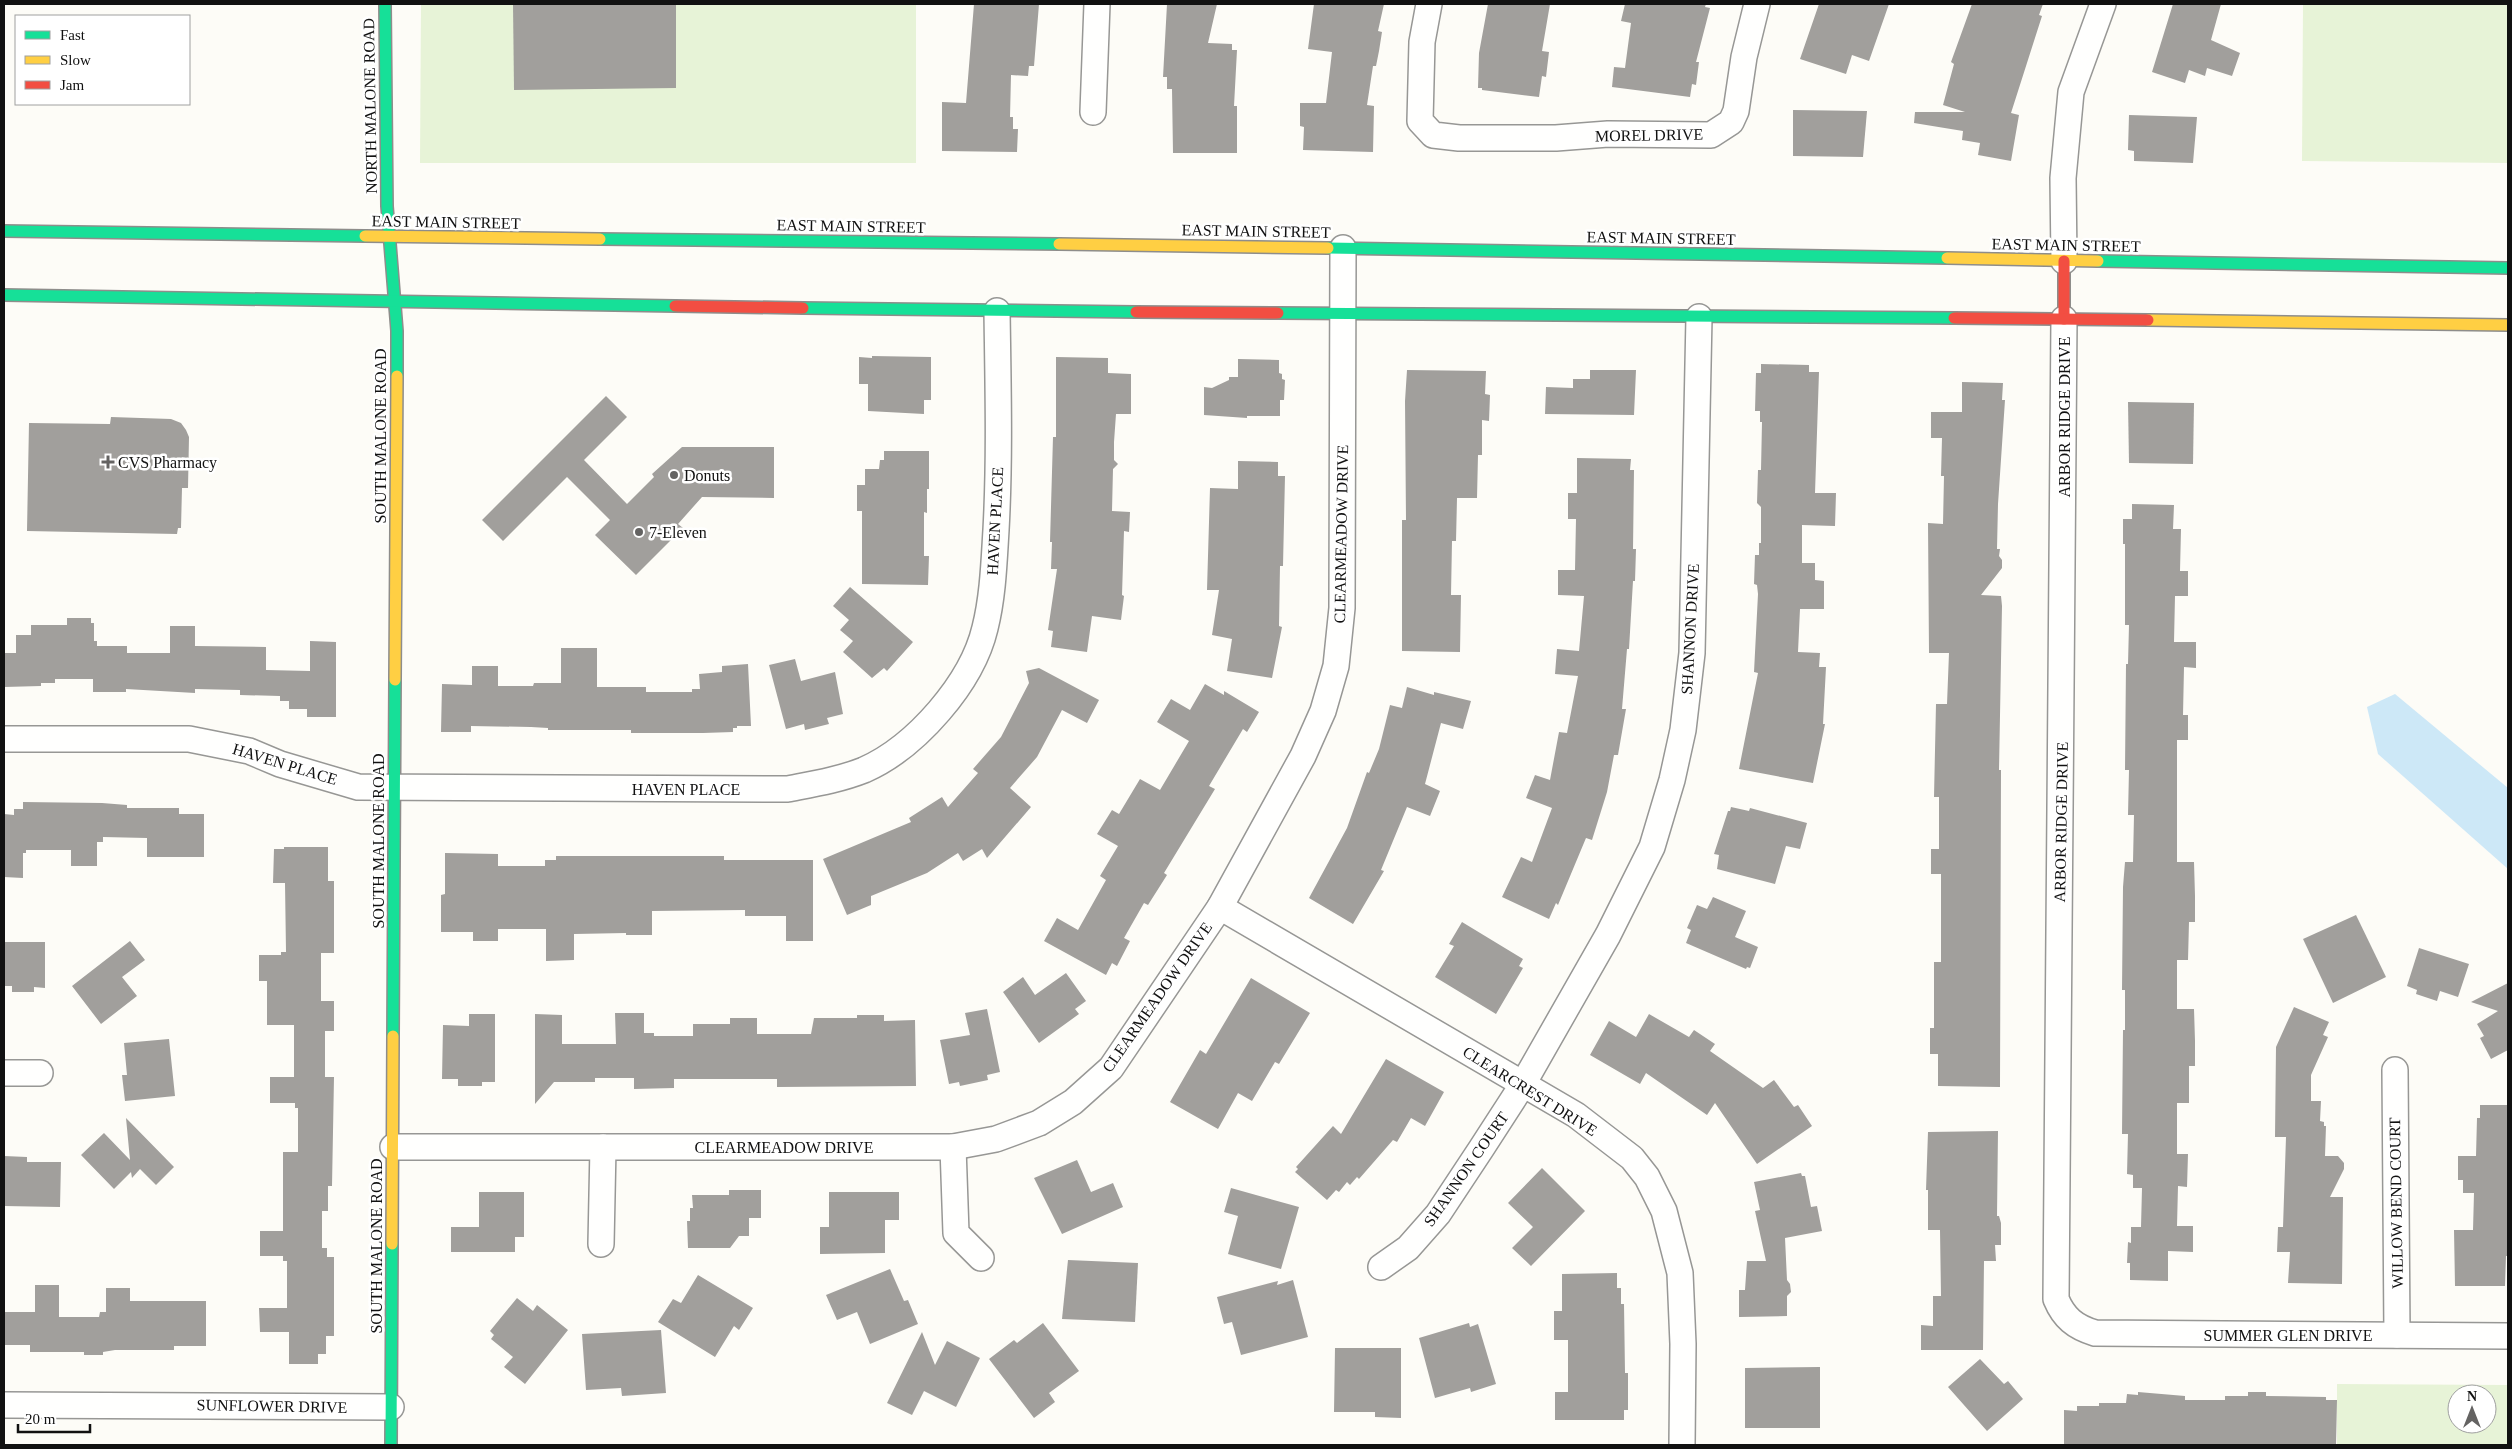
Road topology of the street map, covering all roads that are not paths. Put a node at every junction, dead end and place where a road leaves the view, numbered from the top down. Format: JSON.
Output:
{"nodes":[{"id":1,"x":385,"y":4,"type":"edge"},
{"id":2,"x":1097,"y":4,"type":"edge"},
{"id":3,"x":1428,"y":4,"type":"edge"},
{"id":4,"x":1757,"y":4,"type":"edge"},
{"id":5,"x":2103,"y":4,"type":"edge"},
{"id":6,"x":1093,"y":112,"type":"dead end"},
{"id":7,"x":4,"y":231,"type":"edge"},
{"id":8,"x":390,"y":238,"type":"junction"},
{"id":9,"x":1343,"y":248,"type":"junction"},
{"id":10,"x":2064,"y":261,"type":"junction"},
{"id":11,"x":2508,"y":268,"type":"edge"},
{"id":12,"x":4,"y":295,"type":"edge"},
{"id":13,"x":395,"y":300,"type":"junction"},
{"id":14,"x":997,"y":311,"type":"junction"},
{"id":15,"x":1343,"y":313,"type":"junction"},
{"id":16,"x":1699,"y":316,"type":"junction"},
{"id":17,"x":2064,"y":319,"type":"junction"},
{"id":18,"x":2508,"y":325,"type":"edge"},
{"id":19,"x":4,"y":739,"type":"edge"},
{"id":20,"x":394,"y":788,"type":"junction"},
{"id":21,"x":1220,"y":906,"type":"junction"},
{"id":22,"x":2395,"y":1070,"type":"dead end"},
{"id":23,"x":4,"y":1073,"type":"edge"},
{"id":24,"x":40,"y":1073,"type":"dead end"},
{"id":25,"x":1523,"y":1084,"type":"junction"},
{"id":26,"x":393,"y":1147,"type":"junction"},
{"id":27,"x":603,"y":1147,"type":"junction"},
{"id":28,"x":953,"y":1147,"type":"junction"},
{"id":29,"x":601,"y":1244,"type":"dead end"},
{"id":30,"x":981,"y":1258,"type":"dead end"},
{"id":31,"x":1381,"y":1267,"type":"dead end"},
{"id":32,"x":2070,"y":1322,"type":"joint"},
{"id":33,"x":2397,"y":1335,"type":"junction"},
{"id":34,"x":2508,"y":1336,"type":"edge"},
{"id":35,"x":4,"y":1405,"type":"edge"},
{"id":36,"x":391,"y":1408,"type":"junction"},
{"id":37,"x":391,"y":1445,"type":"edge"},
{"id":38,"x":1682,"y":1445,"type":"edge"}],
"edges":[{"from":1,"to":8,"type":"main road","name":"NORTH MALONE ROAD"},
{"from":2,"to":6,"type":"street"},
{"from":3,"to":4,"type":"street","name":"MOREL DRIVE"},
{"from":5,"to":10,"type":"street"},
{"from":7,"to":8,"type":"main road","name":"EAST MAIN STREET"},
{"from":8,"to":9,"type":"main road","name":"EAST MAIN STREET"},
{"from":8,"to":13,"type":"main road","name":"SOUTH MALONE ROAD"},
{"from":9,"to":10,"type":"main road","name":"EAST MAIN STREET"},
{"from":9,"to":15,"type":"street","name":"CLEARMEADOW DRIVE"},
{"from":10,"to":11,"type":"main road","name":"EAST MAIN STREET"},
{"from":10,"to":17,"type":"main road"},
{"from":12,"to":13,"type":"main road"},
{"from":13,"to":14,"type":"main road"},
{"from":13,"to":20,"type":"main road","name":"SOUTH MALONE ROAD"},
{"from":14,"to":15,"type":"main road"},
{"from":14,"to":20,"type":"street","name":"HAVEN PLACE"},
{"from":15,"to":16,"type":"main road"},
{"from":15,"to":21,"type":"street","name":"CLEARMEADOW DRIVE"},
{"from":16,"to":17,"type":"main road"},
{"from":16,"to":25,"type":"street","name":"SHANNON DRIVE"},
{"from":17,"to":18,"type":"main road"},
{"from":17,"to":32,"type":"street","name":"ARBOR RIDGE DRIVE"},
{"from":19,"to":20,"type":"street","name":"HAVEN PLACE"},
{"from":20,"to":26,"type":"main road","name":"SOUTH MALONE ROAD"},
{"from":21,"to":25,"type":"street","name":"CLEARCREST DRIVE"},
{"from":21,"to":28,"type":"street","name":"CLEARMEADOW DRIVE"},
{"from":22,"to":33,"type":"street","name":"WILLOW BEND COURT"},
{"from":23,"to":24,"type":"street"},
{"from":25,"to":31,"type":"street","name":"SHANNON COURT"},
{"from":25,"to":38,"type":"street","name":"CLEARCREST DRIVE"},
{"from":26,"to":27,"type":"street","name":"CLEARMEADOW DRIVE"},
{"from":26,"to":36,"type":"main road","name":"SOUTH MALONE ROAD"},
{"from":27,"to":28,"type":"street","name":"CLEARMEADOW DRIVE"},
{"from":27,"to":29,"type":"street"},
{"from":28,"to":30,"type":"street"},
{"from":32,"to":33,"type":"street","name":"SUMMER GLEN DRIVE"},
{"from":33,"to":34,"type":"street","name":"SUMMER GLEN DRIVE"},
{"from":35,"to":36,"type":"street","name":"SUNFLOWER DRIVE"},
{"from":36,"to":37,"type":"main road","name":"SOUTH MALONE ROAD"}]}
